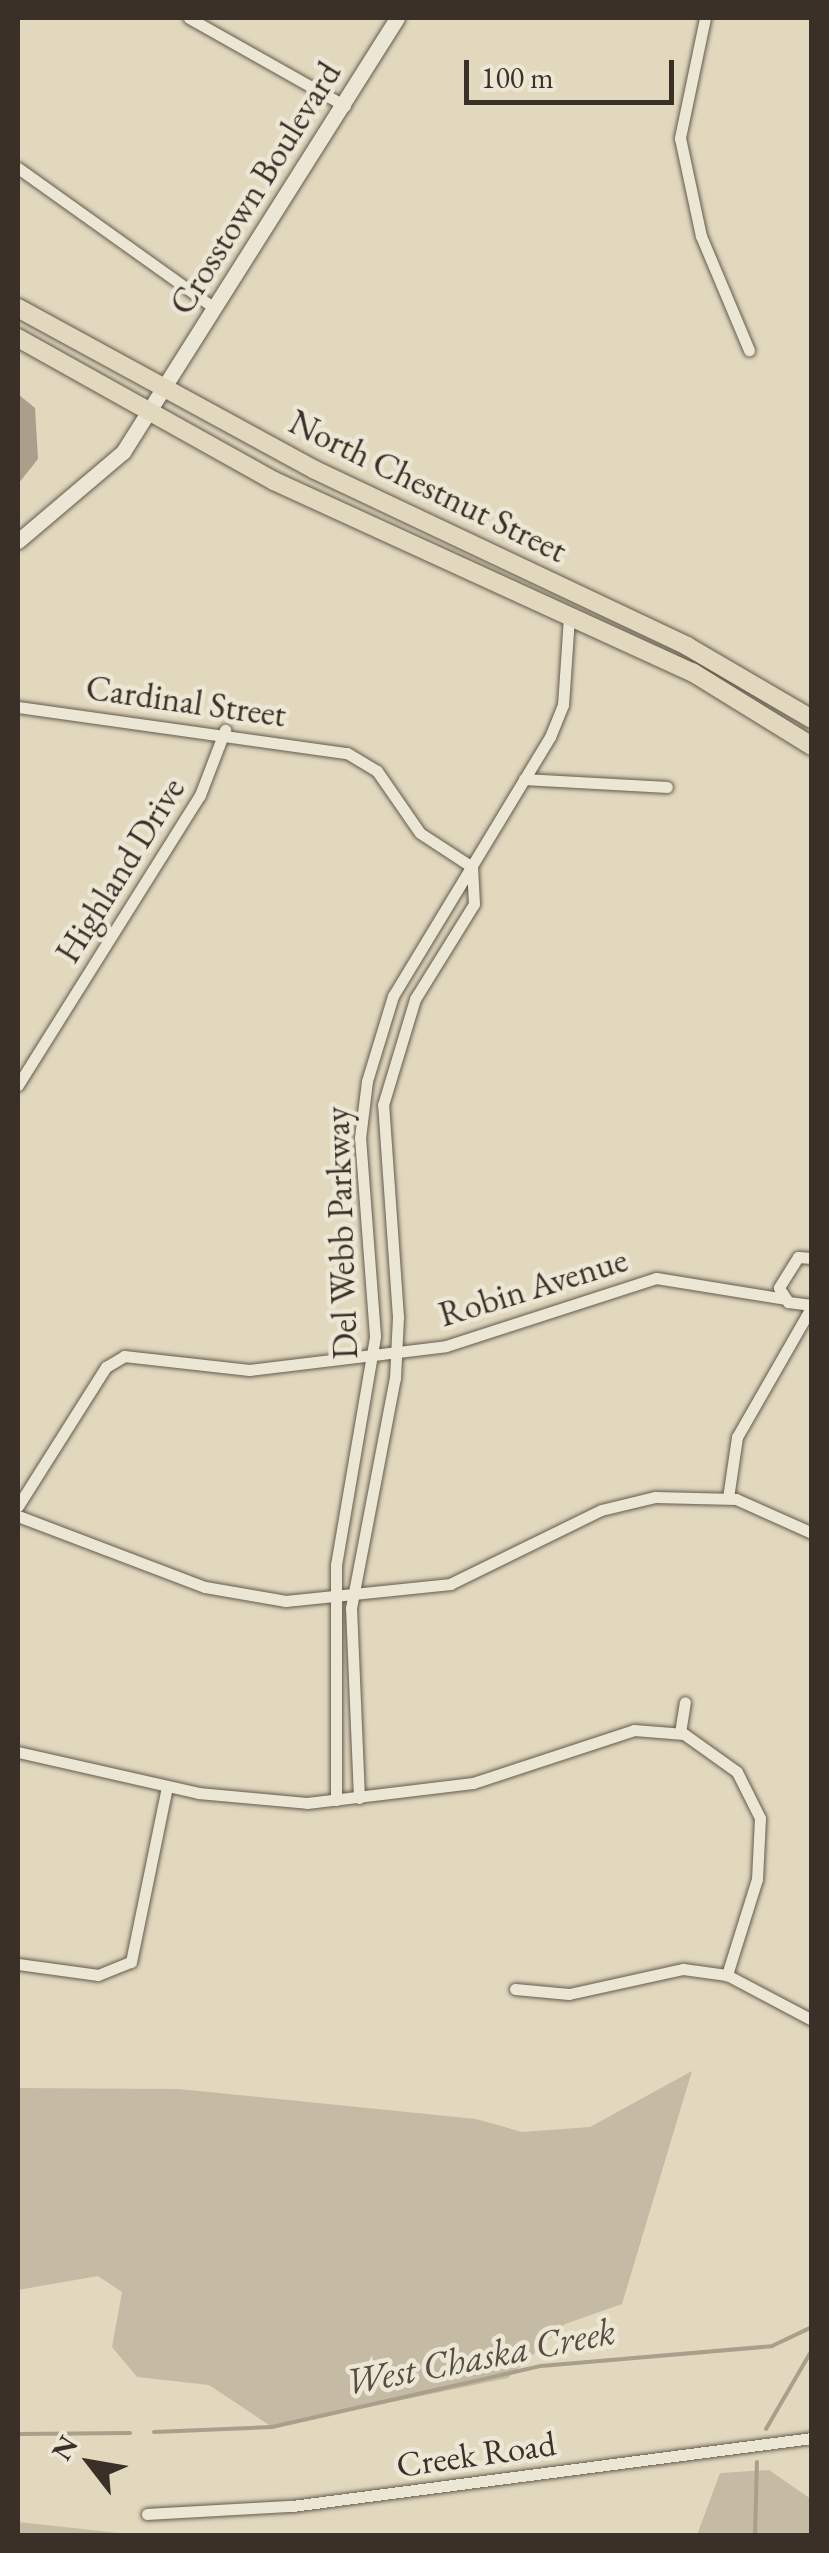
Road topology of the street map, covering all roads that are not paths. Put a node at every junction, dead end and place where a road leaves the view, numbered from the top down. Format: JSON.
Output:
{"nodes":[{"id":1,"x":189,"y":18,"type":"edge"},
{"id":2,"x":397,"y":18,"type":"edge"},
{"id":3,"x":706,"y":18,"type":"edge"},
{"id":4,"x":345,"y":106,"type":"junction"},
{"id":5,"x":18,"y":168,"type":"edge"},
{"id":6,"x":18,"y":308,"type":"edge"},
{"id":7,"x":214,"y":308,"type":"junction"},
{"id":8,"x":18,"y":338,"type":"edge"},
{"id":9,"x":749,"y":350,"type":"dead end"},
{"id":10,"x":164,"y":390,"type":"junction"},
{"id":11,"x":150,"y":411,"type":"junction"},
{"id":12,"x":18,"y":541,"type":"edge"},
{"id":13,"x":569,"y":616,"type":"junction"},
{"id":14,"x":18,"y":706,"type":"edge"},
{"id":15,"x":812,"y":719,"type":"edge"},
{"id":16,"x":226,"y":730,"type":"junction"},
{"id":17,"x":812,"y":746,"type":"edge"},
{"id":18,"x":524,"y":780,"type":"junction"},
{"id":19,"x":667,"y":787,"type":"dead end"},
{"id":20,"x":472,"y":867,"type":"junction"},
{"id":21,"x":18,"y":1085,"type":"edge"},
{"id":22,"x":812,"y":1258,"type":"edge"},
{"id":23,"x":786,"y":1299,"type":"junction"},
{"id":24,"x":812,"y":1306,"type":"edge"},
{"id":25,"x":374,"y":1350,"type":"junction"},
{"id":26,"x":396,"y":1350,"type":"junction"},
{"id":27,"x":728,"y":1498,"type":"junction"},
{"id":28,"x":18,"y":1506,"type":"edge"},
{"id":29,"x":18,"y":1516,"type":"edge"},
{"id":30,"x":812,"y":1533,"type":"edge"},
{"id":31,"x":353,"y":1597,"type":"junction"},
{"id":32,"x":334,"y":1601,"type":"junction"},
{"id":33,"x":685,"y":1702,"type":"dead end"},
{"id":34,"x":680,"y":1733,"type":"junction"},
{"id":35,"x":18,"y":1752,"type":"edge"},
{"id":36,"x":167,"y":1787,"type":"junction"},
{"id":37,"x":359,"y":1798,"type":"junction"},
{"id":38,"x":336,"y":1800,"type":"junction"},
{"id":39,"x":18,"y":1964,"type":"edge"},
{"id":40,"x":728,"y":1976,"type":"junction"},
{"id":41,"x":515,"y":1989,"type":"dead end"},
{"id":42,"x":812,"y":2020,"type":"edge"},
{"id":43,"x":812,"y":2438,"type":"edge"},
{"id":44,"x":147,"y":2514,"type":"dead end"}],
"edges":[{"from":1,"to":4,"type":"street"},
{"from":2,"to":4,"type":"street","name":"Crosstown Boulevard"},
{"from":3,"to":9,"type":"street"},
{"from":4,"to":7,"type":"street","name":"Crosstown Boulevard"},
{"from":5,"to":7,"type":"street"},
{"from":6,"to":10,"type":"main road","name":"North Chestnut Street"},
{"from":7,"to":10,"type":"street","name":"Crosstown Boulevard"},
{"from":8,"to":11,"type":"main road","name":"North Chestnut Street"},
{"from":10,"to":11,"type":"street","name":"Crosstown Boulevard"},
{"from":10,"to":15,"type":"main road","name":"North Chestnut Street"},
{"from":11,"to":12,"type":"street","name":"Crosstown Boulevard"},
{"from":11,"to":13,"type":"main road","name":"North Chestnut Street"},
{"from":13,"to":17,"type":"main road","name":"North Chestnut Street"},
{"from":13,"to":18,"type":"street","name":"Del Webb Parkway"},
{"from":14,"to":16,"type":"street","name":"Cardinal Street"},
{"from":16,"to":20,"type":"street","name":"Cardinal Street"},
{"from":16,"to":21,"type":"street","name":"Highland Drive"},
{"from":18,"to":19,"type":"street"},
{"from":18,"to":20,"type":"street","name":"Del Webb Parkway"},
{"from":20,"to":25,"type":"street","name":"Del Webb Parkway"},
{"from":20,"to":26,"type":"street","name":"Del Webb Parkway"},
{"from":22,"to":23,"type":"street"},
{"from":23,"to":24,"type":"street","name":"Robin Avenue"},
{"from":23,"to":26,"type":"street","name":"Robin Avenue"},
{"from":24,"to":27,"type":"street"},
{"from":25,"to":26,"type":"street","name":"Robin Avenue"},
{"from":25,"to":28,"type":"street","name":"Robin Avenue"},
{"from":25,"to":32,"type":"street","name":"Del Webb Parkway"},
{"from":26,"to":31,"type":"street","name":"Del Webb Parkway"},
{"from":27,"to":30,"type":"street"},
{"from":27,"to":31,"type":"street"},
{"from":29,"to":32,"type":"street"},
{"from":31,"to":32,"type":"street"},
{"from":31,"to":37,"type":"street","name":"Del Webb Parkway"},
{"from":32,"to":38,"type":"street","name":"Del Webb Parkway"},
{"from":33,"to":34,"type":"street"},
{"from":34,"to":37,"type":"street"},
{"from":34,"to":40,"type":"street"},
{"from":35,"to":36,"type":"street"},
{"from":36,"to":38,"type":"street"},
{"from":36,"to":39,"type":"street"},
{"from":37,"to":38,"type":"street"},
{"from":40,"to":41,"type":"street"},
{"from":40,"to":42,"type":"street"},
{"from":43,"to":44,"type":"street","name":"Creek Road"}]}
